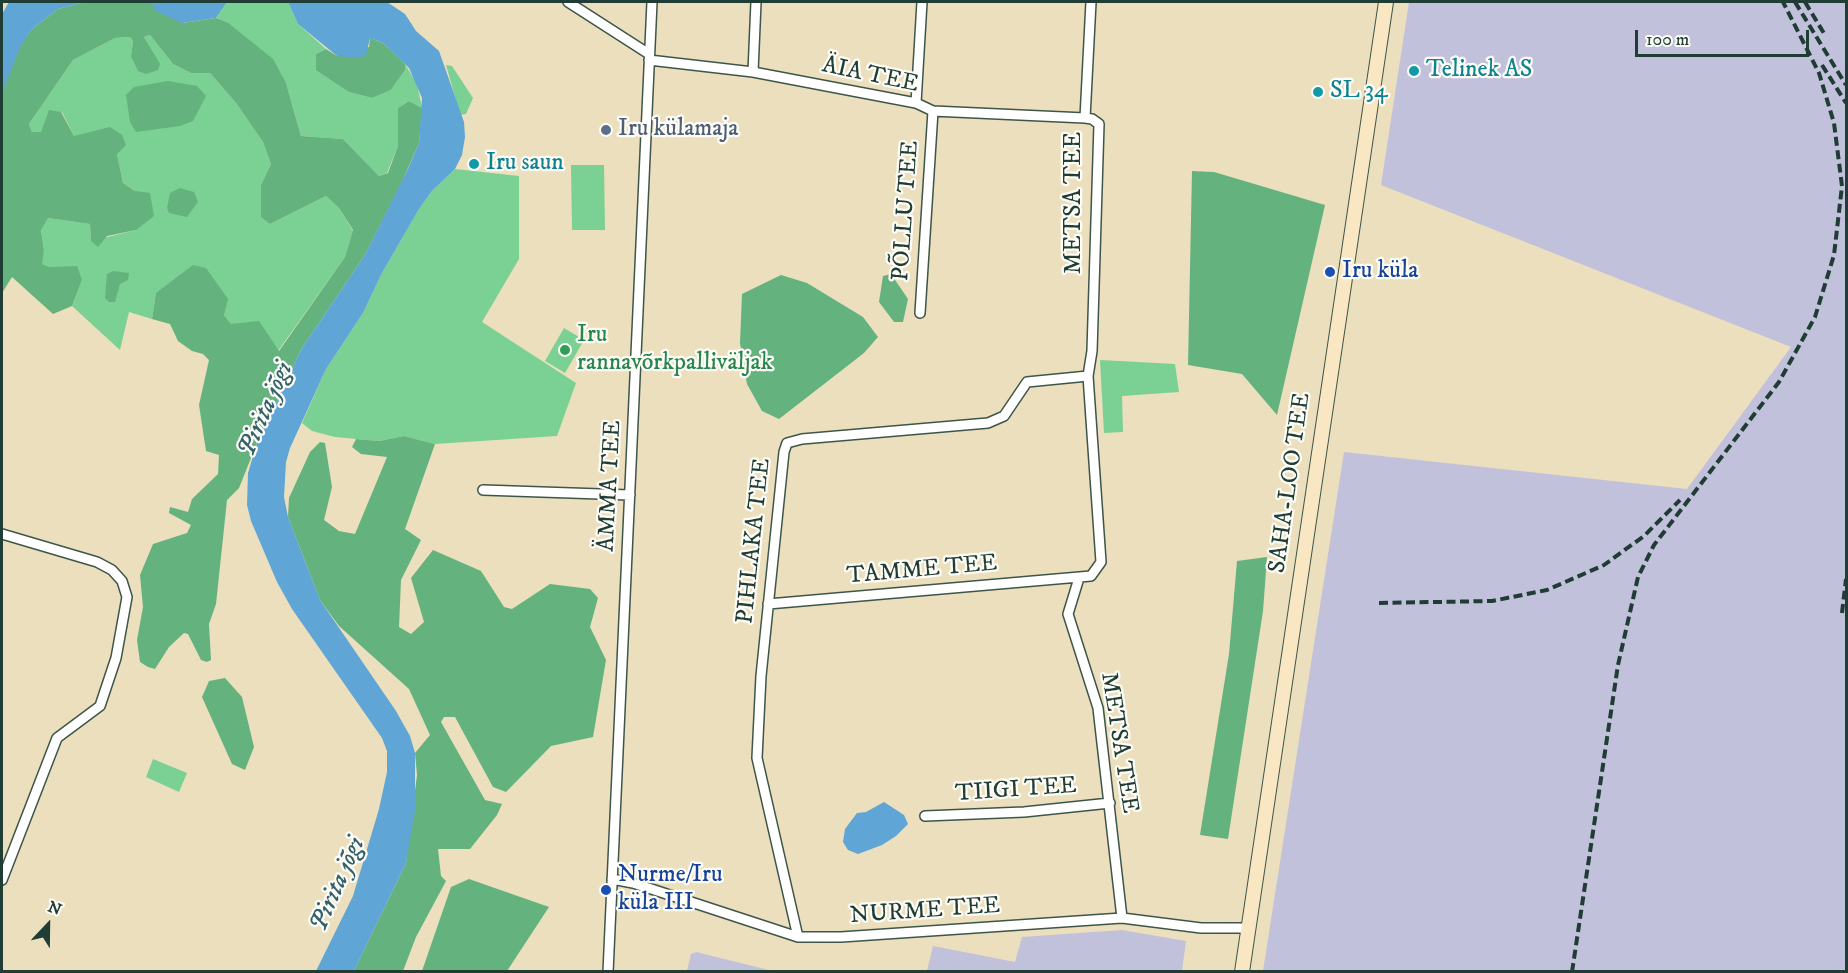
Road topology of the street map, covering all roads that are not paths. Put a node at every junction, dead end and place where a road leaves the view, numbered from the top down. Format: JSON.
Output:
{"nodes":[{"id":1,"x":568,"y":2,"type":"edge"},
{"id":2,"x":652,"y":2,"type":"edge"},
{"id":3,"x":756,"y":2,"type":"edge"},
{"id":4,"x":922,"y":2,"type":"edge"},
{"id":5,"x":1091,"y":2,"type":"edge"},
{"id":6,"x":1386,"y":2,"type":"edge"},
{"id":7,"x":649,"y":57,"type":"junction"},
{"id":8,"x":753,"y":72,"type":"junction"},
{"id":9,"x":916,"y":104,"type":"junction"},
{"id":10,"x":933,"y":111,"type":"junction"},
{"id":11,"x":1084,"y":118,"type":"junction"},
{"id":12,"x":920,"y":313,"type":"dead end"},
{"id":13,"x":1088,"y":376,"type":"junction"},
{"id":14,"x":483,"y":490,"type":"dead end"},
{"id":15,"x":630,"y":495,"type":"junction"},
{"id":16,"x":2,"y":534,"type":"edge"},
{"id":17,"x":1079,"y":578,"type":"junction"},
{"id":18,"x":768,"y":603,"type":"junction"},
{"id":19,"x":1110,"y":803,"type":"junction"},
{"id":20,"x":925,"y":816,"type":"dead end"},
{"id":21,"x":612,"y":879,"type":"junction"},
{"id":22,"x":2,"y":880,"type":"edge"},
{"id":23,"x":1122,"y":918,"type":"junction"},
{"id":24,"x":1249,"y":928,"type":"junction"},
{"id":25,"x":798,"y":938,"type":"junction"},
{"id":26,"x":608,"y":972,"type":"edge"},
{"id":27,"x":1242,"y":972,"type":"edge"}],
"edges":[{"from":1,"to":7,"type":"street","name":"ÄIA TEE"},
{"from":2,"to":7,"type":"street","name":"ÄMMA TEE"},
{"from":3,"to":8,"type":"street"},
{"from":4,"to":9,"type":"street"},
{"from":5,"to":11,"type":"street","name":"METSA TEE"},
{"from":6,"to":24,"type":"main road","name":"SAHA-LOO TEE"},
{"from":7,"to":8,"type":"street","name":"ÄIA TEE"},
{"from":7,"to":15,"type":"street","name":"ÄMMA TEE"},
{"from":8,"to":9,"type":"street","name":"ÄIA TEE"},
{"from":9,"to":10,"type":"street","name":"ÄIA TEE"},
{"from":10,"to":11,"type":"street","name":"ÄIA TEE"},
{"from":10,"to":12,"type":"street","name":"PÕLLU TEE"},
{"from":11,"to":13,"type":"street","name":"METSA TEE"},
{"from":13,"to":17,"type":"street","name":"METSA TEE"},
{"from":13,"to":18,"type":"street","name":"PIHLAKA TEE"},
{"from":14,"to":15,"type":"street"},
{"from":15,"to":21,"type":"street","name":"ÄMMA TEE"},
{"from":16,"to":22,"type":"street"},
{"from":17,"to":18,"type":"street","name":"TAMME TEE"},
{"from":17,"to":19,"type":"street","name":"METSA TEE"},
{"from":18,"to":25,"type":"street","name":"PIHLAKA TEE"},
{"from":19,"to":20,"type":"street","name":"TIIGI TEE"},
{"from":19,"to":23,"type":"street","name":"METSA TEE"},
{"from":21,"to":25,"type":"street","name":"NURME TEE"},
{"from":21,"to":26,"type":"street","name":"ÄMMA TEE"},
{"from":23,"to":24,"type":"street","name":"NURME TEE"},
{"from":23,"to":25,"type":"street","name":"NURME TEE"},
{"from":24,"to":27,"type":"main road","name":"SAHA-LOO TEE"}]}
